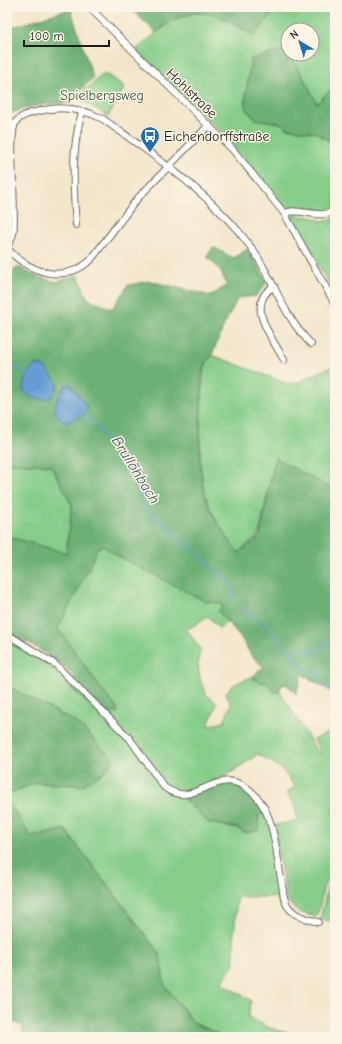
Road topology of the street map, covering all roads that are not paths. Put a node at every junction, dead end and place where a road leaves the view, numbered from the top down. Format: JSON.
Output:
{"nodes":[{"id":1,"x":89,"y":7,"type":"edge"},
{"id":2,"x":82,"y":112,"type":"junction"},
{"id":3,"x":209,"y":125,"type":"junction"},
{"id":4,"x":168,"y":167,"type":"junction"},
{"id":5,"x":335,"y":211,"type":"edge"},
{"id":6,"x":284,"y":213,"type":"junction"},
{"id":7,"x":76,"y":225,"type":"dead end"},
{"id":8,"x":7,"y":248,"type":"edge"},
{"id":9,"x":274,"y":286,"type":"junction"},
{"id":10,"x":335,"y":304,"type":"edge"},
{"id":11,"x":311,"y":344,"type":"dead end"},
{"id":12,"x":284,"y":360,"type":"dead end"},
{"id":13,"x":7,"y":634,"type":"edge"},
{"id":14,"x":318,"y":922,"type":"dead end"}],
"edges":[{"from":1,"to":3,"type":"street","name":"Hohlstraße"},
{"from":2,"to":4,"type":"street"},
{"from":2,"to":7,"type":"street"},
{"from":2,"to":8,"type":"street"},
{"from":3,"to":4,"type":"street"},
{"from":3,"to":6,"type":"street","name":"Hohlstraße"},
{"from":4,"to":8,"type":"street"},
{"from":4,"to":9,"type":"street"},
{"from":5,"to":6,"type":"street"},
{"from":6,"to":10,"type":"street","name":"Hohlstraße"},
{"from":9,"to":11,"type":"street"},
{"from":9,"to":12,"type":"street"},
{"from":13,"to":14,"type":"street"}]}
